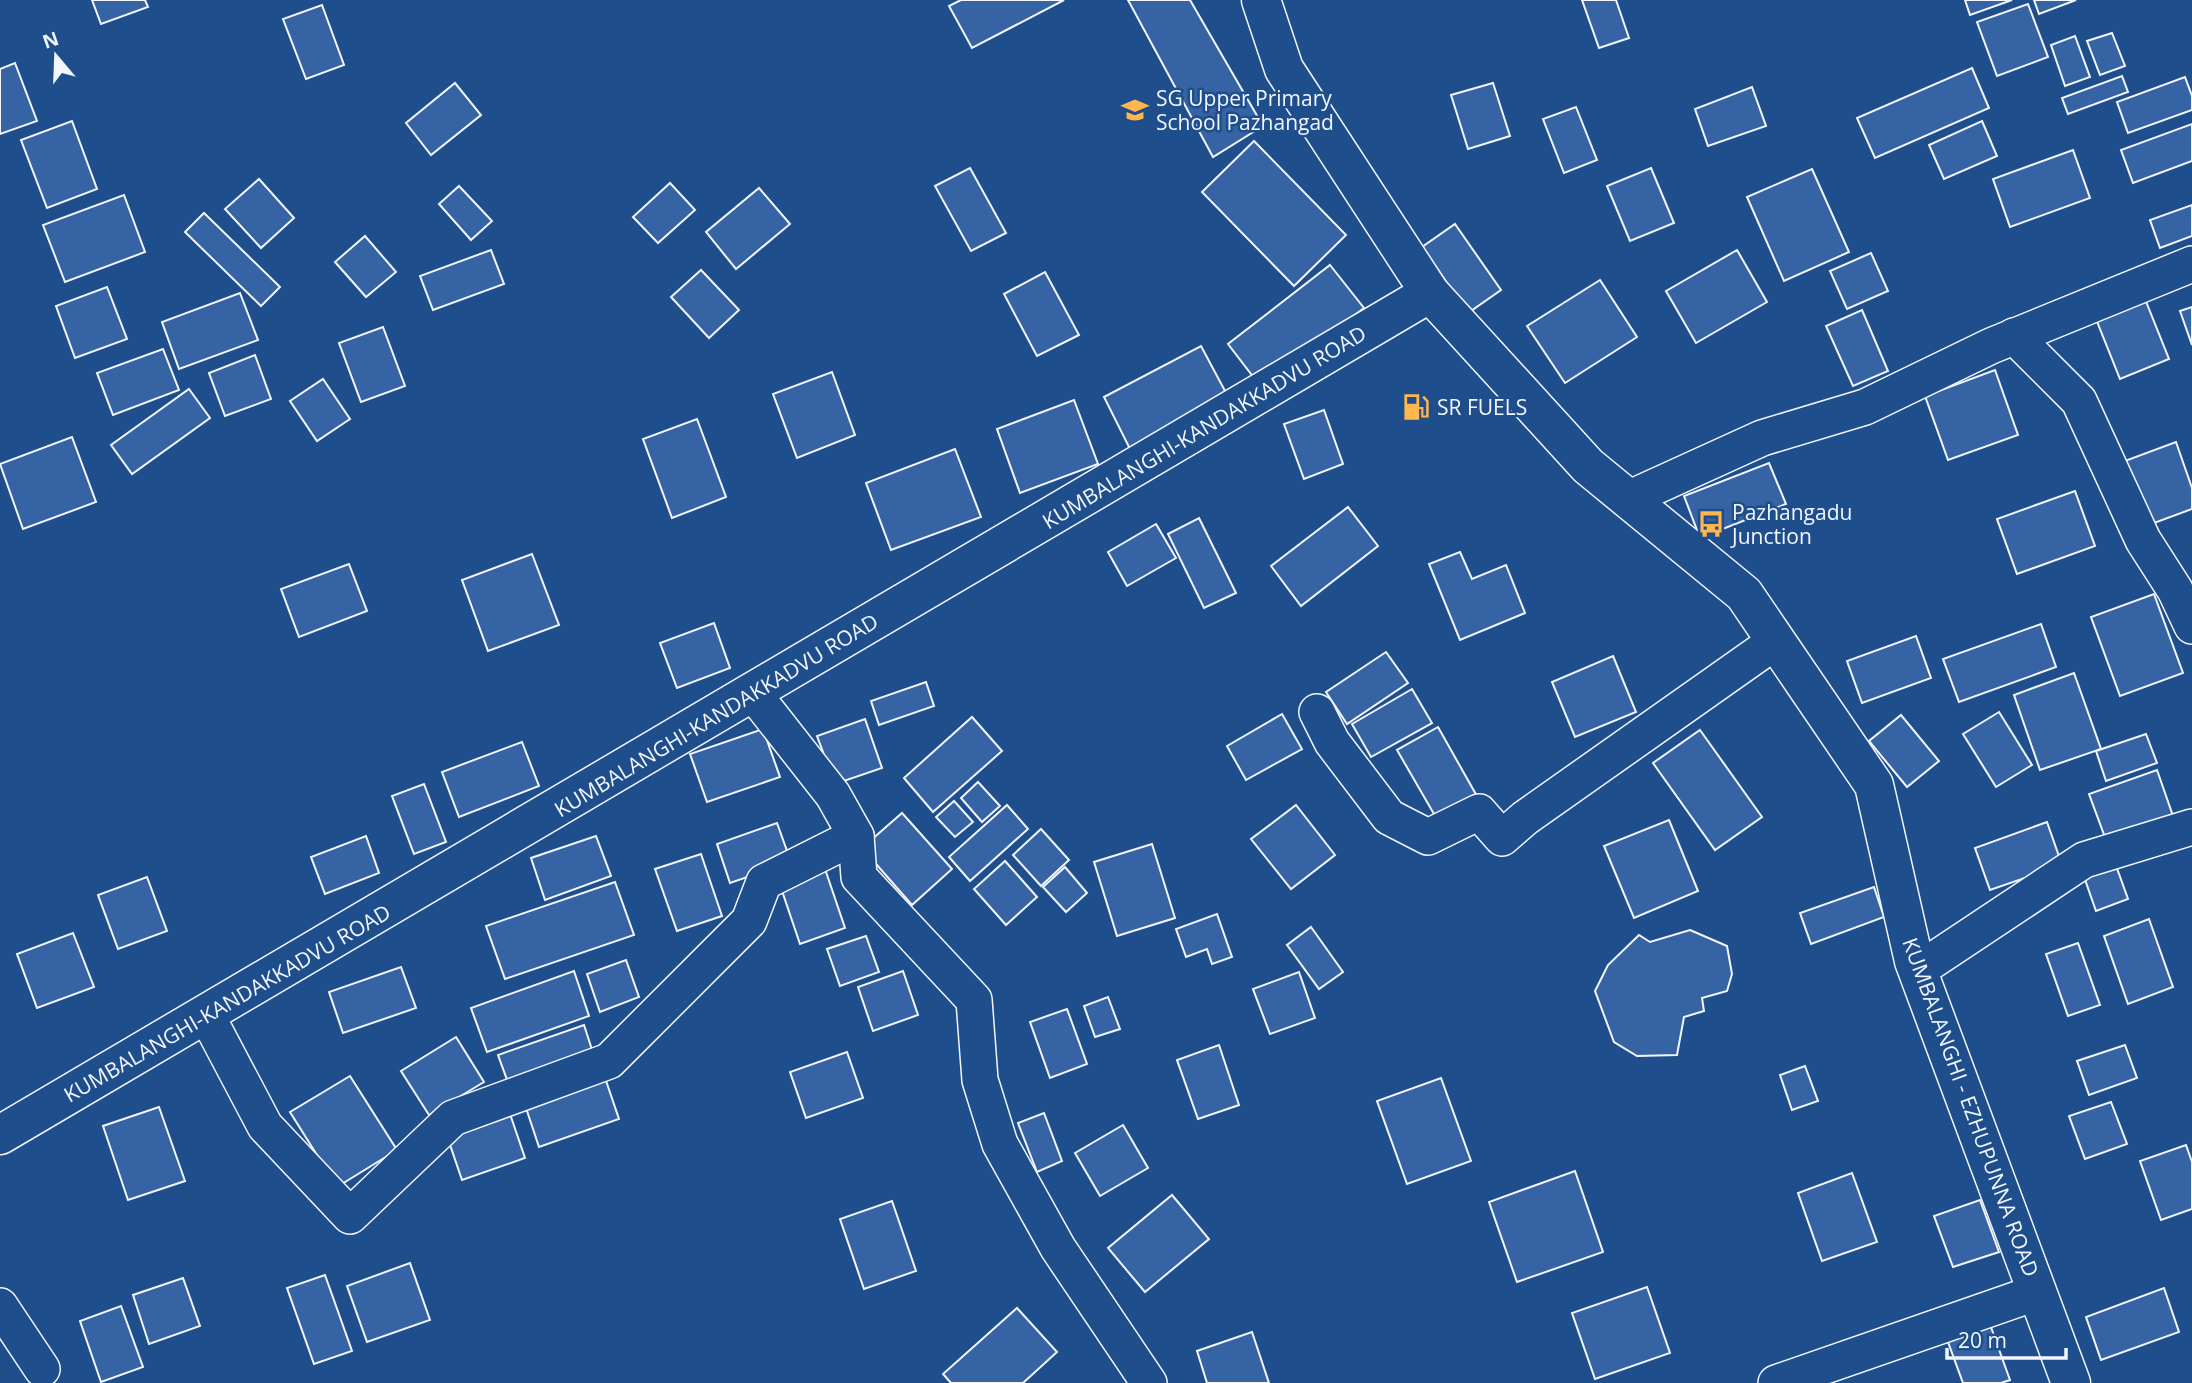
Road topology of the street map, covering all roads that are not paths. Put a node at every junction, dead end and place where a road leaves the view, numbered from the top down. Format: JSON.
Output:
{"nodes":[{"id":1,"x":1261,"y":0,"type":"edge"},
{"id":2,"x":2192,"y":264,"type":"edge"},
{"id":3,"x":1430,"y":293,"type":"junction"},
{"id":4,"x":2014,"y":336,"type":"junction"},
{"id":5,"x":1628,"y":499,"type":"junction"},
{"id":6,"x":2192,"y":626,"type":"edge"},
{"id":7,"x":1776,"y":641,"type":"junction"},
{"id":8,"x":753,"y":693,"type":"junction"},
{"id":9,"x":1317,"y":712,"type":"dead end"},
{"id":10,"x":2192,"y":827,"type":"edge"},
{"id":11,"x":856,"y":836,"type":"junction"},
{"id":12,"x":1917,"y":971,"type":"junction"},
{"id":13,"x":206,"y":1016,"type":"junction"},
{"id":14,"x":0,"y":1135,"type":"edge"},
{"id":15,"x":2038,"y":1292,"type":"junction"},
{"id":16,"x":0,"y":1306,"type":"edge"},
{"id":17,"x":42,"y":1369,"type":"dead end"},
{"id":18,"x":1149,"y":1383,"type":"edge"},
{"id":19,"x":1776,"y":1383,"type":"edge"},
{"id":20,"x":2071,"y":1383,"type":"edge"}],
"edges":[{"from":1,"to":3,"type":"main road","name":"KUMBALANGHI - EZHUPUNNA ROAD"},
{"from":2,"to":4,"type":"street"},
{"from":3,"to":5,"type":"main road","name":"KUMBALANGHI - EZHUPUNNA ROAD"},
{"from":3,"to":8,"type":"main road","name":"KUMBALANGHI-KANDAKKADVU ROAD"},
{"from":4,"to":5,"type":"street"},
{"from":4,"to":6,"type":"street"},
{"from":5,"to":7,"type":"main road","name":"KUMBALANGHI - EZHUPUNNA ROAD"},
{"from":7,"to":9,"type":"street"},
{"from":7,"to":12,"type":"main road","name":"KUMBALANGHI - EZHUPUNNA ROAD"},
{"from":8,"to":11,"type":"street"},
{"from":8,"to":13,"type":"main road","name":"KUMBALANGHI-KANDAKKADVU ROAD"},
{"from":10,"to":12,"type":"street"},
{"from":11,"to":13,"type":"street"},
{"from":11,"to":18,"type":"street"},
{"from":12,"to":15,"type":"main road","name":"KUMBALANGHI - EZHUPUNNA ROAD"},
{"from":13,"to":14,"type":"main road","name":"KUMBALANGHI-KANDAKKADVU ROAD"},
{"from":15,"to":19,"type":"street"},
{"from":15,"to":20,"type":"main road","name":"KUMBALANGHI - EZHUPUNNA ROAD"},
{"from":16,"to":17,"type":"street"}]}
